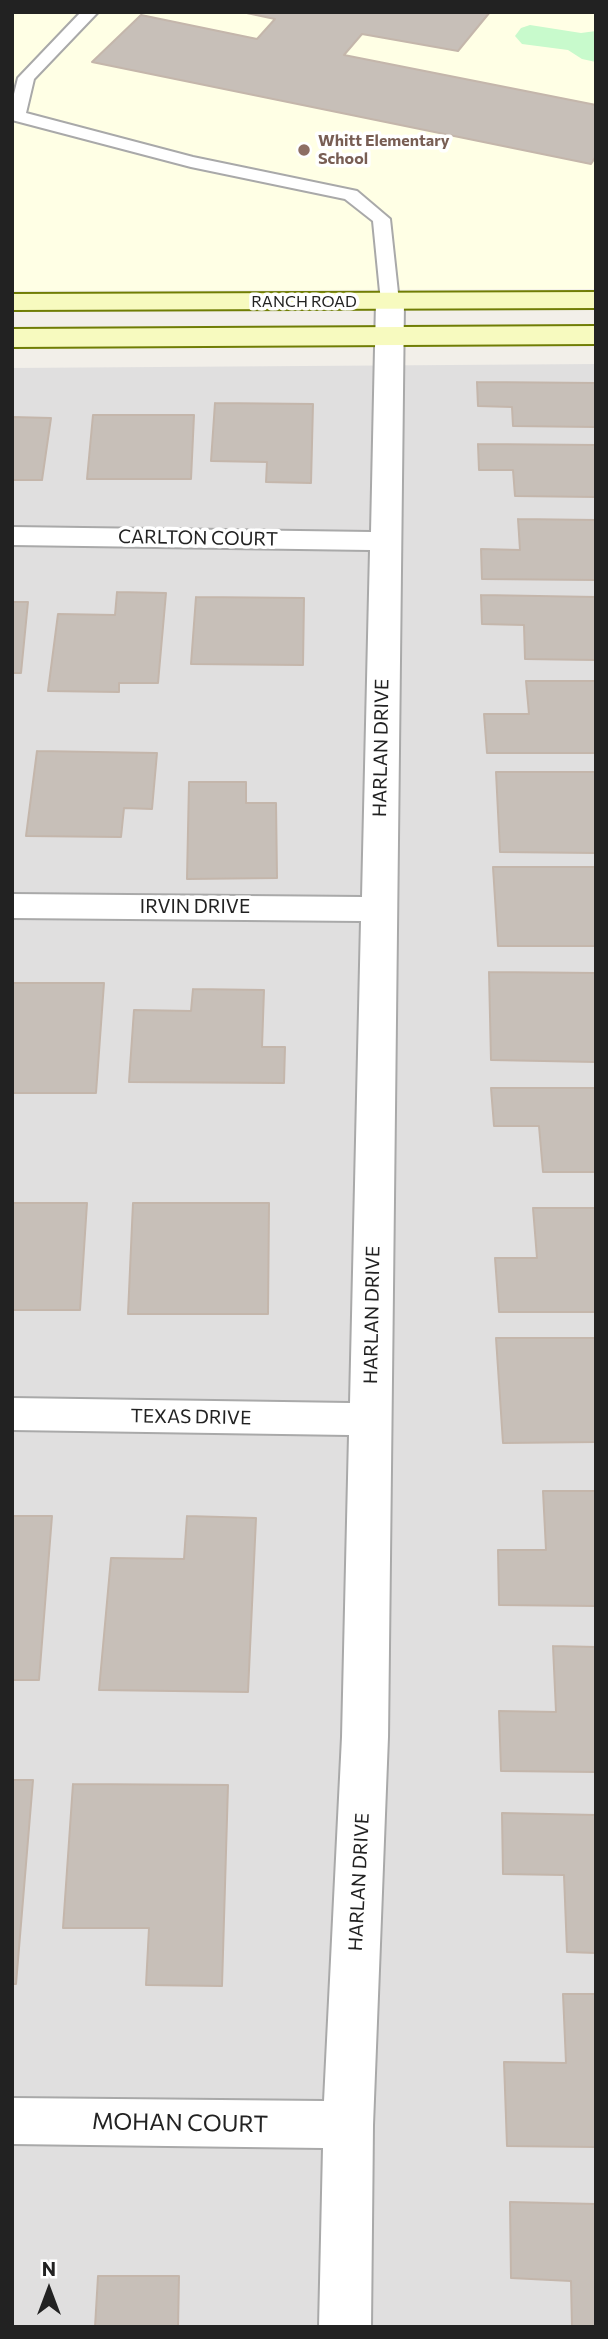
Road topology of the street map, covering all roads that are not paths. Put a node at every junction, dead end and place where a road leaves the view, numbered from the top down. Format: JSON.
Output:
{"nodes":[{"id":1,"x":90,"y":12,"type":"edge"},
{"id":2,"x":596,"y":300,"type":"edge"},
{"id":3,"x":12,"y":302,"type":"edge"},
{"id":4,"x":389,"y":320,"type":"junction"},
{"id":5,"x":596,"y":335,"type":"edge"},
{"id":6,"x":12,"y":338,"type":"edge"},
{"id":7,"x":12,"y":536,"type":"edge"},
{"id":8,"x":384,"y":541,"type":"junction"},
{"id":9,"x":12,"y":906,"type":"edge"},
{"id":10,"x":378,"y":909,"type":"junction"},
{"id":11,"x":12,"y":1414,"type":"edge"},
{"id":12,"x":370,"y":1419,"type":"junction"},
{"id":13,"x":12,"y":2120,"type":"edge"},
{"id":14,"x":348,"y":2125,"type":"junction"},
{"id":15,"x":345,"y":2327,"type":"edge"}],
"edges":[{"from":1,"to":4,"type":"lane"},
{"from":2,"to":4,"type":"main road","name":"RANCH ROAD"},
{"from":3,"to":4,"type":"main road","name":"RANCH ROAD"},
{"from":4,"to":5,"type":"main road","name":"RANCH ROAD"},
{"from":4,"to":6,"type":"main road","name":"RANCH ROAD"},
{"from":4,"to":8,"type":"street","name":"HARLAN DRIVE"},
{"from":7,"to":8,"type":"street","name":"CARLTON COURT"},
{"from":8,"to":10,"type":"street","name":"HARLAN DRIVE"},
{"from":9,"to":10,"type":"street","name":"IRVIN DRIVE"},
{"from":10,"to":12,"type":"street","name":"HARLAN DRIVE"},
{"from":11,"to":12,"type":"street","name":"TEXAS DRIVE"},
{"from":12,"to":14,"type":"street","name":"HARLAN DRIVE"},
{"from":13,"to":14,"type":"street","name":"MOHAN COURT"},
{"from":14,"to":15,"type":"street","name":"HARLAN DRIVE"}]}
